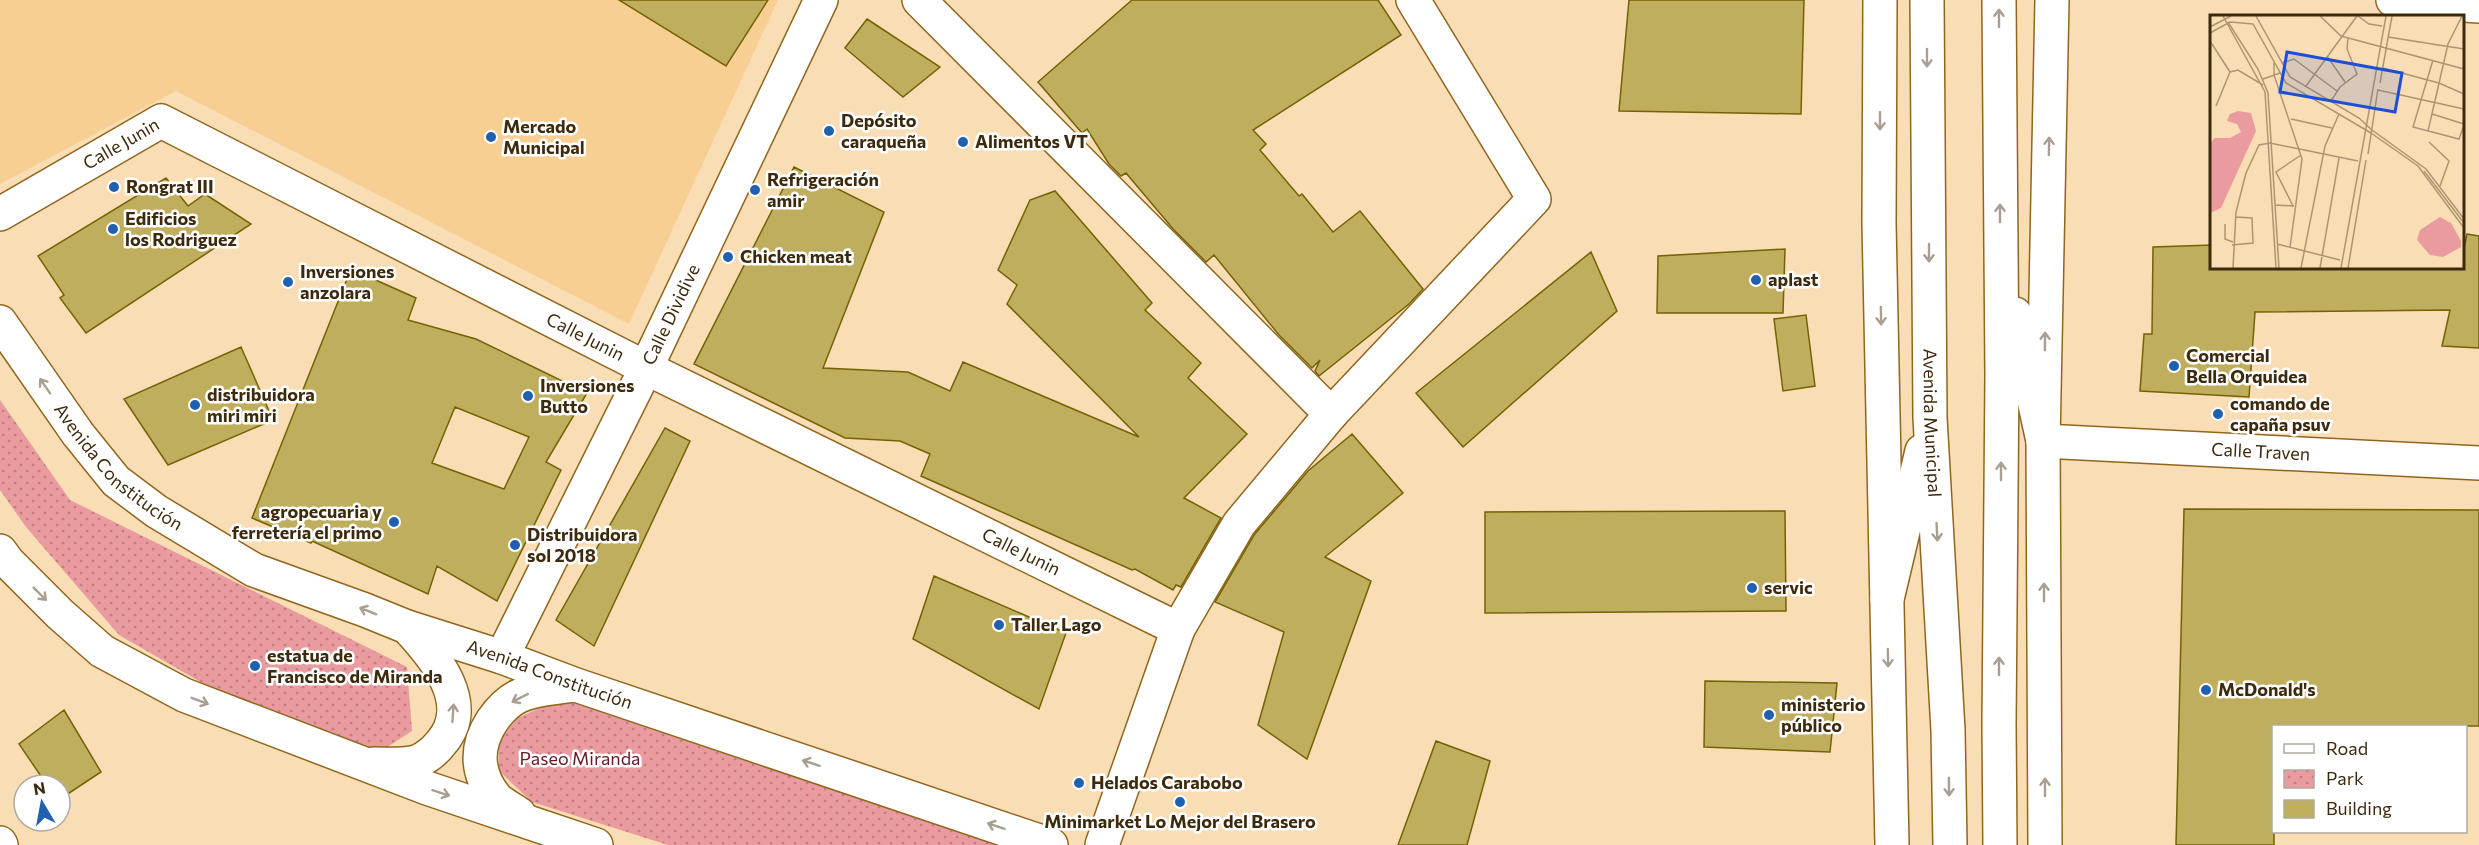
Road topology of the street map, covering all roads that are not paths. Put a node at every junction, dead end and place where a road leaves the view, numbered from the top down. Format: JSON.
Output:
{"nodes":[{"id":1,"x":821,"y":0,"type":"edge"},
{"id":2,"x":919,"y":0,"type":"edge"},
{"id":3,"x":1413,"y":0,"type":"edge"},
{"id":4,"x":1880,"y":0,"type":"edge"},
{"id":5,"x":1927,"y":0,"type":"edge"},
{"id":6,"x":1999,"y":0,"type":"edge"},
{"id":7,"x":2052,"y":0,"type":"edge"},
{"id":8,"x":2393,"y":0,"type":"edge"},
{"id":9,"x":2479,"y":6,"type":"edge"},
{"id":10,"x":0,"y":214,"type":"edge"},
{"id":11,"x":2001,"y":249,"type":"junction"},
{"id":12,"x":0,"y":322,"type":"edge"},
{"id":13,"x":646,"y":368,"type":"junction"},
{"id":14,"x":1331,"y":414,"type":"junction"},
{"id":15,"x":1930,"y":417,"type":"junction"},
{"id":16,"x":2043,"y":441,"type":"junction"},
{"id":17,"x":2479,"y":462,"type":"edge"},
{"id":18,"x":0,"y":551,"type":"edge"},
{"id":19,"x":1887,"y":599,"type":"junction"},
{"id":20,"x":407,"y":627,"type":"junction"},
{"id":21,"x":1178,"y":629,"type":"junction"},
{"id":22,"x":502,"y":657,"type":"junction"},
{"id":23,"x":576,"y":685,"type":"junction"},
{"id":24,"x":360,"y":764,"type":"junction"},
{"id":25,"x":534,"y":824,"type":"junction"},
{"id":26,"x":596,"y":845,"type":"edge"},
{"id":27,"x":1051,"y":845,"type":"edge"},
{"id":28,"x":1102,"y":845,"type":"edge"},
{"id":29,"x":1892,"y":845,"type":"edge"},
{"id":30,"x":1950,"y":845,"type":"edge"},
{"id":31,"x":2000,"y":845,"type":"edge"},
{"id":32,"x":2045,"y":845,"type":"edge"}],
"edges":[{"from":1,"to":13,"type":"main road","name":"Calle Dividive"},
{"from":2,"to":14,"type":"main road"},
{"from":3,"to":14,"type":"main road"},
{"from":4,"to":19,"type":"main road","one_way":true},
{"from":5,"to":15,"type":"main road","name":"Avenida Municipal","one_way":true},
{"from":11,"to":6,"type":"main road","one_way":true},
{"from":16,"to":7,"type":"main road","one_way":true},
{"from":8,"to":9,"type":"main road"},
{"from":10,"to":13,"type":"main road","name":"Calle Junin"},
{"from":11,"to":16,"type":"main road"},
{"from":31,"to":11,"type":"main road","one_way":true},
{"from":20,"to":12,"type":"main road","name":"Avenida Constitución","one_way":true},
{"from":13,"to":21,"type":"main road","name":"Calle Junin"},
{"from":13,"to":22,"type":"main road","name":"Calle Dividive"},
{"from":14,"to":21,"type":"main road"},
{"from":15,"to":19,"type":"main road"},
{"from":15,"to":30,"type":"main road","name":"Avenida Municipal","one_way":true},
{"from":16,"to":17,"type":"main road","name":"Calle Traven"},
{"from":32,"to":16,"type":"main road","one_way":true},
{"from":18,"to":24,"type":"main road","one_way":true},
{"from":19,"to":29,"type":"main road","one_way":true},
{"from":20,"to":22,"type":"main road","name":"Avenida Constitución"},
{"from":24,"to":20,"type":"main road","one_way":true},
{"from":21,"to":28,"type":"main road"},
{"from":22,"to":23,"type":"main road","name":"Avenida Constitución"},
{"from":23,"to":25,"type":"main road","one_way":true},
{"from":27,"to":23,"type":"main road","name":"Avenida Constitución","one_way":true},
{"from":24,"to":25,"type":"main road","one_way":true},
{"from":25,"to":26,"type":"main road"}]}
